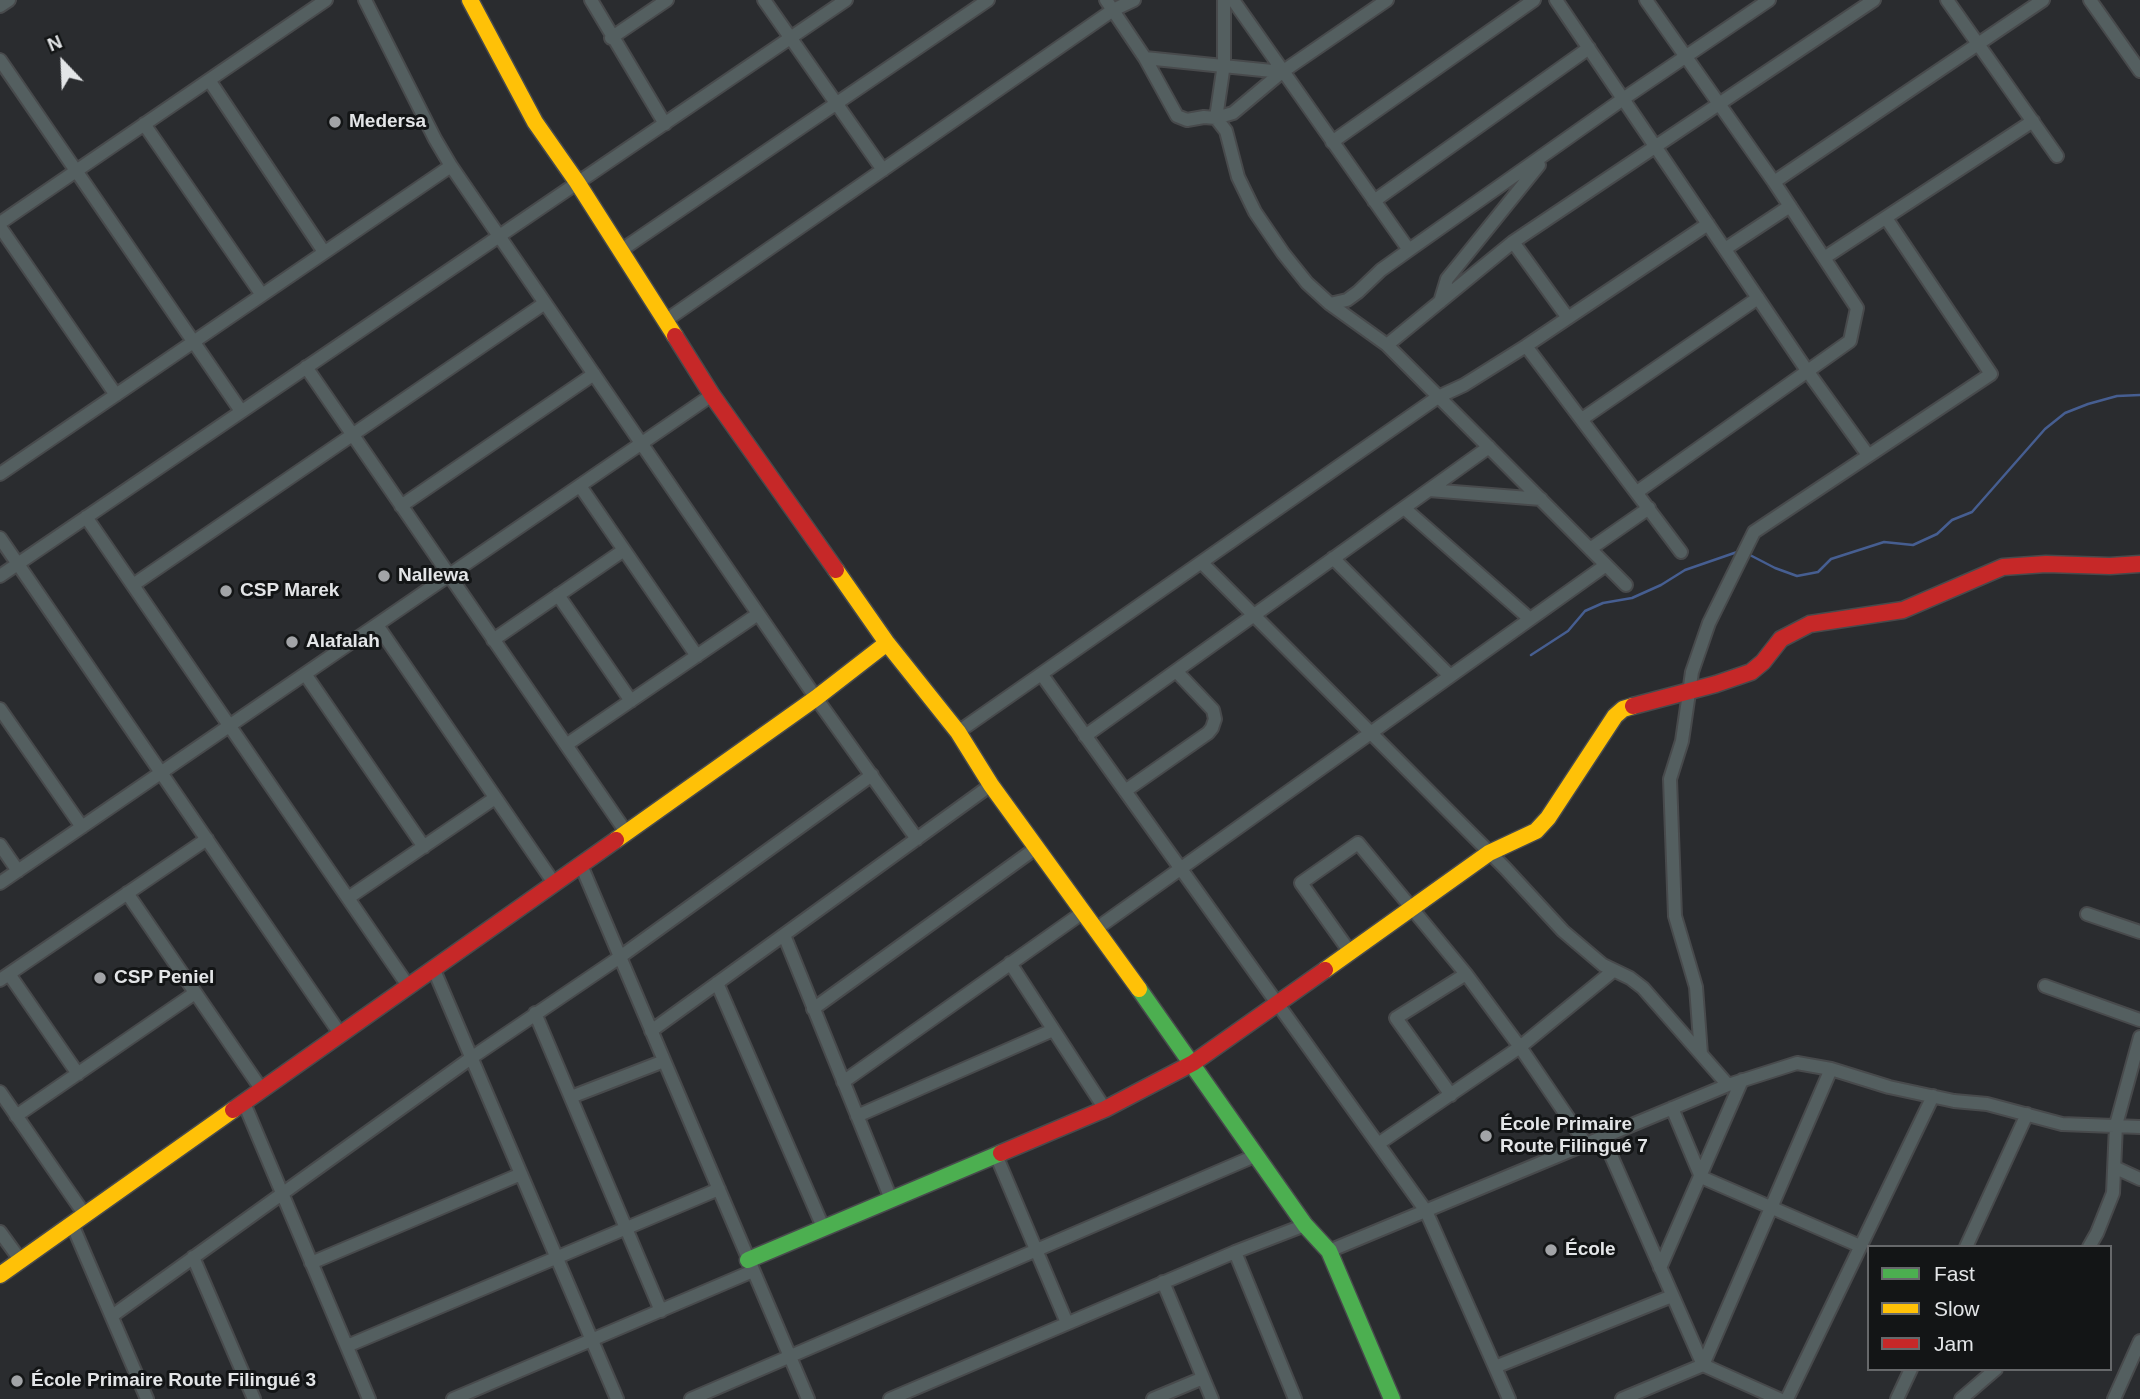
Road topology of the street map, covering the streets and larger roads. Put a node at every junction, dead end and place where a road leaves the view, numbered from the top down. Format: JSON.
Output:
{"nodes":[{"id":1,"x":9,"y":0,"type":"edge"},
{"id":2,"x":326,"y":0,"type":"edge"},
{"id":3,"x":365,"y":0,"type":"edge"},
{"id":4,"x":470,"y":0,"type":"edge"},
{"id":5,"x":591,"y":0,"type":"edge"},
{"id":6,"x":667,"y":0,"type":"edge"},
{"id":7,"x":764,"y":0,"type":"edge"},
{"id":8,"x":846,"y":0,"type":"edge"},
{"id":9,"x":988,"y":0,"type":"edge"},
{"id":10,"x":1134,"y":0,"type":"edge"},
{"id":11,"x":1224,"y":0,"type":"edge"},
{"id":12,"x":1233,"y":0,"type":"edge"},
{"id":13,"x":1387,"y":0,"type":"edge"},
{"id":14,"x":1534,"y":0,"type":"edge"},
{"id":15,"x":1556,"y":0,"type":"edge"},
{"id":16,"x":1646,"y":0,"type":"edge"},
{"id":17,"x":1769,"y":0,"type":"edge"},
{"id":18,"x":1874,"y":0,"type":"edge"},
{"id":19,"x":1947,"y":0,"type":"edge"},
{"id":20,"x":2043,"y":0,"type":"edge"},
{"id":21,"x":2090,"y":0,"type":"edge"},
{"id":22,"x":1110,"y":5,"type":"edge"},
{"id":23,"x":0,"y":6,"type":"edge"},
{"id":24,"x":611,"y":38,"type":"junction"},
{"id":25,"x":791,"y":38,"type":"junction"},
{"id":26,"x":1978,"y":44,"type":"junction"},
{"id":27,"x":1589,"y":48,"type":"junction"},
{"id":28,"x":2134,"y":53,"type":"edge"},
{"id":29,"x":1685,"y":57,"type":"junction"},
{"id":30,"x":1145,"y":58,"type":"junction"},
{"id":31,"x":0,"y":60,"type":"edge"},
{"id":32,"x":1224,"y":64,"type":"junction"},
{"id":33,"x":2140,"y":71,"type":"edge"},
{"id":34,"x":1282,"y":72,"type":"junction"},
{"id":35,"x":209,"y":80,"type":"junction"},
{"id":36,"x":1623,"y":99,"type":"junction"},
{"id":37,"x":836,"y":104,"type":"junction"},
{"id":38,"x":1718,"y":104,"type":"junction"},
{"id":39,"x":1216,"y":118,"type":"junction"},
{"id":40,"x":2032,"y":121,"type":"junction"},
{"id":41,"x":144,"y":124,"type":"junction"},
{"id":42,"x":665,"y":124,"type":"junction"},
{"id":43,"x":1332,"y":142,"type":"junction"},
{"id":44,"x":1655,"y":146,"type":"junction"},
{"id":45,"x":1548,"y":154,"type":"junction"},
{"id":46,"x":2057,"y":156,"type":"dead end"},
{"id":47,"x":451,"y":166,"type":"junction"},
{"id":48,"x":883,"y":170,"type":"junction"},
{"id":49,"x":76,"y":171,"type":"junction"},
{"id":50,"x":577,"y":182,"type":"junction"},
{"id":51,"x":1774,"y":182,"type":"junction"},
{"id":52,"x":1374,"y":201,"type":"junction"},
{"id":53,"x":1790,"y":206,"type":"junction"},
{"id":54,"x":1886,"y":218,"type":"junction"},
{"id":55,"x":1708,"y":224,"type":"junction"},
{"id":56,"x":0,"y":225,"type":"edge"},
{"id":57,"x":498,"y":235,"type":"junction"},
{"id":58,"x":1513,"y":242,"type":"junction"},
{"id":59,"x":1725,"y":249,"type":"junction"},
{"id":60,"x":1409,"y":250,"type":"junction"},
{"id":61,"x":620,"y":251,"type":"junction"},
{"id":62,"x":324,"y":252,"type":"junction"},
{"id":63,"x":1824,"y":258,"type":"junction"},
{"id":64,"x":262,"y":295,"type":"junction"},
{"id":65,"x":1758,"y":298,"type":"junction"},
{"id":66,"x":1440,"y":302,"type":"junction"},
{"id":67,"x":545,"y":303,"type":"junction"},
{"id":68,"x":1330,"y":304,"type":"junction"},
{"id":69,"x":1568,"y":318,"type":"junction"},
{"id":70,"x":664,"y":320,"type":"junction"},
{"id":71,"x":194,"y":342,"type":"junction"},
{"id":72,"x":1387,"y":345,"type":"junction"},
{"id":73,"x":1526,"y":346,"type":"junction"},
{"id":74,"x":306,"y":367,"type":"junction"},
{"id":75,"x":1808,"y":372,"type":"junction"},
{"id":76,"x":594,"y":374,"type":"junction"},
{"id":77,"x":116,"y":395,"type":"junction"},
{"id":78,"x":712,"y":395,"type":"junction"},
{"id":79,"x":1438,"y":397,"type":"junction"},
{"id":80,"x":241,"y":411,"type":"junction"},
{"id":81,"x":1582,"y":419,"type":"junction"},
{"id":82,"x":353,"y":435,"type":"junction"},
{"id":83,"x":642,"y":444,"type":"junction"},
{"id":84,"x":1489,"y":447,"type":"junction"},
{"id":85,"x":1868,"y":455,"type":"junction"},
{"id":86,"x":0,"y":474,"type":"edge"},
{"id":87,"x":580,"y":486,"type":"junction"},
{"id":88,"x":1429,"y":491,"type":"junction"},
{"id":89,"x":1637,"y":492,"type":"junction"},
{"id":90,"x":1541,"y":499,"type":"junction"},
{"id":91,"x":401,"y":506,"type":"junction"},
{"id":92,"x":1404,"y":508,"type":"junction"},
{"id":93,"x":1649,"y":508,"type":"junction"},
{"id":94,"x":86,"y":517,"type":"junction"},
{"id":95,"x":0,"y":538,"type":"edge"},
{"id":96,"x":1590,"y":549,"type":"junction"},
{"id":97,"x":624,"y":550,"type":"junction"},
{"id":98,"x":1681,"y":552,"type":"dead end"},
{"id":99,"x":1333,"y":558,"type":"junction"},
{"id":100,"x":1202,"y":563,"type":"junction"},
{"id":101,"x":18,"y":564,"type":"junction"},
{"id":102,"x":2140,"y":564,"type":"edge"},
{"id":103,"x":1606,"y":565,"type":"junction"},
{"id":104,"x":0,"y":576,"type":"edge"},
{"id":105,"x":449,"y":576,"type":"junction"},
{"id":106,"x":133,"y":585,"type":"junction"},
{"id":107,"x":1626,"y":585,"type":"dead end"},
{"id":108,"x":558,"y":595,"type":"junction"},
{"id":109,"x":758,"y":614,"type":"junction"},
{"id":110,"x":1253,"y":614,"type":"junction"},
{"id":111,"x":1530,"y":619,"type":"junction"},
{"id":112,"x":377,"y":625,"type":"junction"},
{"id":113,"x":493,"y":640,"type":"junction"},
{"id":114,"x":887,"y":643,"type":"junction"},
{"id":115,"x":696,"y":656,"type":"junction"},
{"id":116,"x":1176,"y":671,"type":"junction"},
{"id":117,"x":305,"y":674,"type":"junction"},
{"id":118,"x":1042,"y":675,"type":"junction"},
{"id":119,"x":1450,"y":676,"type":"junction"},
{"id":120,"x":1689,"y":690,"type":"junction"},
{"id":121,"x":816,"y":698,"type":"junction"},
{"id":122,"x":631,"y":701,"type":"junction"},
{"id":123,"x":0,"y":709,"type":"edge"},
{"id":124,"x":230,"y":726,"type":"junction"},
{"id":125,"x":958,"y":732,"type":"junction"},
{"id":126,"x":1371,"y":733,"type":"junction"},
{"id":127,"x":1085,"y":736,"type":"junction"},
{"id":128,"x":566,"y":745,"type":"junction"},
{"id":129,"x":162,"y":773,"type":"junction"},
{"id":130,"x":872,"y":775,"type":"junction"},
{"id":131,"x":991,"y":785,"type":"junction"},
{"id":132,"x":1125,"y":791,"type":"junction"},
{"id":133,"x":495,"y":798,"type":"junction"},
{"id":134,"x":82,"y":827,"type":"junction"},
{"id":135,"x":626,"y":832,"type":"junction"},
{"id":136,"x":207,"y":839,"type":"junction"},
{"id":137,"x":917,"y":839,"type":"junction"},
{"id":138,"x":0,"y":845,"type":"edge"},
{"id":139,"x":424,"y":847,"type":"junction"},
{"id":140,"x":1036,"y":848,"type":"junction"},
{"id":141,"x":1489,"y":853,"type":"junction"},
{"id":142,"x":581,"y":865,"type":"junction"},
{"id":143,"x":1181,"y":869,"type":"junction"},
{"id":144,"x":18,"y":871,"type":"junction"},
{"id":145,"x":0,"y":883,"type":"edge"},
{"id":146,"x":554,"y":883,"type":"junction"},
{"id":147,"x":127,"y":894,"type":"junction"},
{"id":148,"x":348,"y":898,"type":"junction"},
{"id":149,"x":1413,"y":908,"type":"junction"},
{"id":150,"x":1082,"y":913,"type":"junction"},
{"id":151,"x":2087,"y":914,"type":"dead end"},
{"id":152,"x":1096,"y":929,"type":"junction"},
{"id":153,"x":2140,"y":932,"type":"edge"},
{"id":154,"x":784,"y":935,"type":"junction"},
{"id":155,"x":1350,"y":952,"type":"junction"},
{"id":156,"x":620,"y":957,"type":"junction"},
{"id":157,"x":1010,"y":964,"type":"junction"},
{"id":158,"x":434,"y":970,"type":"junction"},
{"id":159,"x":1613,"y":971,"type":"junction"},
{"id":160,"x":1466,"y":974,"type":"junction"},
{"id":161,"x":5,"y":977,"type":"edge"},
{"id":162,"x":717,"y":983,"type":"junction"},
{"id":163,"x":2045,"y":986,"type":"dead end"},
{"id":164,"x":409,"y":987,"type":"junction"},
{"id":165,"x":195,"y":993,"type":"junction"},
{"id":166,"x":1277,"y":1004,"type":"junction"},
{"id":167,"x":813,"y":1009,"type":"junction"},
{"id":168,"x":535,"y":1013,"type":"junction"},
{"id":169,"x":2140,"y":1020,"type":"edge"},
{"id":170,"x":1054,"y":1030,"type":"junction"},
{"id":171,"x":651,"y":1031,"type":"junction"},
{"id":172,"x":341,"y":1035,"type":"junction"},
{"id":173,"x":2140,"y":1037,"type":"edge"},
{"id":174,"x":1520,"y":1047,"type":"junction"},
{"id":175,"x":1701,"y":1054,"type":"junction"},
{"id":176,"x":471,"y":1058,"type":"junction"},
{"id":177,"x":664,"y":1061,"type":"junction"},
{"id":178,"x":1193,"y":1063,"type":"junction"},
{"id":179,"x":1831,"y":1069,"type":"junction"},
{"id":180,"x":78,"y":1074,"type":"junction"},
{"id":181,"x":1742,"y":1080,"type":"junction"},
{"id":182,"x":843,"y":1082,"type":"junction"},
{"id":183,"x":1728,"y":1085,"type":"junction"},
{"id":184,"x":262,"y":1090,"type":"junction"},
{"id":185,"x":0,"y":1092,"type":"edge"},
{"id":186,"x":1451,"y":1095,"type":"junction"},
{"id":187,"x":1933,"y":1096,"type":"junction"},
{"id":188,"x":571,"y":1097,"type":"junction"},
{"id":189,"x":244,"y":1103,"type":"junction"},
{"id":190,"x":1672,"y":1108,"type":"junction"},
{"id":191,"x":1105,"y":1109,"type":"junction"},
{"id":192,"x":2027,"y":1114,"type":"junction"},
{"id":193,"x":16,"y":1115,"type":"junction"},
{"id":194,"x":857,"y":1116,"type":"junction"},
{"id":195,"x":2116,"y":1125,"type":"junction"},
{"id":196,"x":2140,"y":1127,"type":"edge"},
{"id":197,"x":1603,"y":1137,"type":"junction"},
{"id":198,"x":1378,"y":1144,"type":"junction"},
{"id":199,"x":1587,"y":1144,"type":"junction"},
{"id":200,"x":996,"y":1155,"type":"junction"},
{"id":201,"x":1257,"y":1155,"type":"junction"},
{"id":202,"x":2116,"y":1168,"type":"junction"},
{"id":203,"x":521,"y":1174,"type":"junction"},
{"id":204,"x":1701,"y":1177,"type":"junction"},
{"id":205,"x":2140,"y":1179,"type":"edge"},
{"id":206,"x":719,"y":1189,"type":"junction"},
{"id":207,"x":282,"y":1194,"type":"junction"},
{"id":208,"x":891,"y":1199,"type":"junction"},
{"id":209,"x":1772,"y":1208,"type":"junction"},
{"id":210,"x":1426,"y":1211,"type":"junction"},
{"id":211,"x":79,"y":1220,"type":"junction"},
{"id":212,"x":1306,"y":1225,"type":"junction"},
{"id":213,"x":823,"y":1227,"type":"junction"},
{"id":214,"x":627,"y":1229,"type":"junction"},
{"id":215,"x":0,"y":1232,"type":"edge"},
{"id":216,"x":1967,"y":1245,"type":"edge"},
{"id":217,"x":2090,"y":1245,"type":"edge"},
{"id":218,"x":1860,"y":1246,"type":"junction"},
{"id":219,"x":1037,"y":1251,"type":"junction"},
{"id":220,"x":1329,"y":1251,"type":"junction"},
{"id":221,"x":1235,"y":1252,"type":"junction"},
{"id":222,"x":193,"y":1257,"type":"junction"},
{"id":223,"x":557,"y":1259,"type":"junction"},
{"id":224,"x":21,"y":1261,"type":"junction"},
{"id":225,"x":312,"y":1263,"type":"junction"},
{"id":226,"x":751,"y":1266,"type":"junction"},
{"id":227,"x":1660,"y":1268,"type":"junction"},
{"id":228,"x":0,"y":1275,"type":"edge"},
{"id":229,"x":1163,"y":1282,"type":"junction"},
{"id":230,"x":1672,"y":1296,"type":"junction"},
{"id":231,"x":661,"y":1311,"type":"junction"},
{"id":232,"x":112,"y":1316,"type":"junction"},
{"id":233,"x":1068,"y":1323,"type":"junction"},
{"id":234,"x":592,"y":1340,"type":"junction"},
{"id":235,"x":2140,"y":1341,"type":"edge"},
{"id":236,"x":346,"y":1346,"type":"junction"},
{"id":237,"x":790,"y":1357,"type":"junction"},
{"id":238,"x":1703,"y":1365,"type":"junction"},
{"id":239,"x":1495,"y":1367,"type":"junction"},
{"id":240,"x":1910,"y":1371,"type":"edge"},
{"id":241,"x":1994,"y":1371,"type":"edge"},
{"id":242,"x":1203,"y":1378,"type":"junction"},
{"id":243,"x":913,"y":1394,"type":"edge"},
{"id":244,"x":147,"y":1399,"type":"edge"},
{"id":245,"x":254,"y":1399,"type":"edge"},
{"id":246,"x":369,"y":1399,"type":"edge"},
{"id":247,"x":453,"y":1399,"type":"edge"},
{"id":248,"x":617,"y":1399,"type":"edge"},
{"id":249,"x":691,"y":1399,"type":"edge"},
{"id":250,"x":808,"y":1399,"type":"edge"},
{"id":251,"x":890,"y":1399,"type":"edge"},
{"id":252,"x":1153,"y":1399,"type":"edge"},
{"id":253,"x":1212,"y":1399,"type":"edge"},
{"id":254,"x":1295,"y":1399,"type":"edge"},
{"id":255,"x":1392,"y":1399,"type":"edge"},
{"id":256,"x":1509,"y":1399,"type":"edge"},
{"id":257,"x":1622,"y":1399,"type":"edge"},
{"id":258,"x":1779,"y":1399,"type":"edge"},
{"id":259,"x":1787,"y":1399,"type":"edge"},
{"id":260,"x":1897,"y":1399,"type":"edge"},
{"id":261,"x":1961,"y":1399,"type":"edge"},
{"id":262,"x":2114,"y":1399,"type":"edge"}],
"edges":[{"from":1,"to":23,"type":"street"},
{"from":2,"to":35,"type":"street"},
{"from":3,"to":47,"type":"street"},
{"from":4,"to":50,"type":"street"},
{"from":5,"to":24,"type":"street"},
{"from":6,"to":24,"type":"street"},
{"from":7,"to":25,"type":"street"},
{"from":8,"to":25,"type":"street"},
{"from":9,"to":37,"type":"street"},
{"from":10,"to":22,"type":"street"},
{"from":11,"to":32,"type":"street"},
{"from":12,"to":34,"type":"street"},
{"from":13,"to":34,"type":"street"},
{"from":14,"to":43,"type":"street"},
{"from":15,"to":27,"type":"street"},
{"from":16,"to":29,"type":"street"},
{"from":17,"to":29,"type":"street"},
{"from":18,"to":38,"type":"street"},
{"from":19,"to":26,"type":"street"},
{"from":20,"to":26,"type":"street"},
{"from":21,"to":28,"type":"street"},
{"from":22,"to":30,"type":"street"},
{"from":22,"to":48,"type":"street"},
{"from":24,"to":42,"type":"street"},
{"from":25,"to":37,"type":"street"},
{"from":25,"to":42,"type":"street"},
{"from":26,"to":40,"type":"street"},
{"from":26,"to":51,"type":"street"},
{"from":27,"to":36,"type":"street"},
{"from":27,"to":52,"type":"street"},
{"from":28,"to":33,"type":"street"},
{"from":29,"to":36,"type":"street"},
{"from":29,"to":38,"type":"street"},
{"from":30,"to":32,"type":"street"},
{"from":30,"to":39,"type":"street"},
{"from":31,"to":49,"type":"street"},
{"from":32,"to":34,"type":"street"},
{"from":32,"to":39,"type":"street"},
{"from":34,"to":39,"type":"street"},
{"from":34,"to":43,"type":"street"},
{"from":35,"to":41,"type":"street"},
{"from":35,"to":62,"type":"street"},
{"from":36,"to":44,"type":"street"},
{"from":36,"to":45,"type":"street"},
{"from":37,"to":48,"type":"street"},
{"from":37,"to":61,"type":"street"},
{"from":38,"to":44,"type":"street"},
{"from":38,"to":51,"type":"street"},
{"from":39,"to":68,"type":"street"},
{"from":40,"to":46,"type":"street"},
{"from":40,"to":54,"type":"street"},
{"from":41,"to":49,"type":"street"},
{"from":41,"to":64,"type":"street"},
{"from":42,"to":50,"type":"street"},
{"from":43,"to":52,"type":"street"},
{"from":44,"to":55,"type":"street"},
{"from":44,"to":58,"type":"street"},
{"from":45,"to":60,"type":"street"},
{"from":45,"to":66,"type":"street"},
{"from":47,"to":57,"type":"street"},
{"from":47,"to":62,"type":"street"},
{"from":48,"to":70,"type":"street"},
{"from":49,"to":56,"type":"street"},
{"from":49,"to":71,"type":"street"},
{"from":50,"to":57,"type":"street"},
{"from":50,"to":61,"type":"street"},
{"from":51,"to":53,"type":"street"},
{"from":52,"to":60,"type":"street"},
{"from":53,"to":59,"type":"street"},
{"from":53,"to":63,"type":"street"},
{"from":54,"to":63,"type":"street"},
{"from":54,"to":85,"type":"street"},
{"from":55,"to":59,"type":"street"},
{"from":55,"to":69,"type":"street"},
{"from":56,"to":77,"type":"street"},
{"from":57,"to":67,"type":"street"},
{"from":57,"to":74,"type":"street"},
{"from":58,"to":66,"type":"street"},
{"from":58,"to":69,"type":"street"},
{"from":59,"to":65,"type":"street"},
{"from":60,"to":68,"type":"street"},
{"from":61,"to":70,"type":"street"},
{"from":62,"to":64,"type":"street"},
{"from":63,"to":75,"type":"street"},
{"from":64,"to":71,"type":"street"},
{"from":65,"to":75,"type":"street"},
{"from":65,"to":81,"type":"street"},
{"from":66,"to":72,"type":"street"},
{"from":67,"to":76,"type":"street"},
{"from":67,"to":82,"type":"street"},
{"from":68,"to":72,"type":"street"},
{"from":69,"to":73,"type":"street"},
{"from":70,"to":78,"type":"street"},
{"from":71,"to":77,"type":"street"},
{"from":71,"to":80,"type":"street"},
{"from":72,"to":79,"type":"street"},
{"from":73,"to":79,"type":"street"},
{"from":73,"to":81,"type":"street"},
{"from":74,"to":80,"type":"street"},
{"from":74,"to":82,"type":"street"},
{"from":75,"to":85,"type":"street"},
{"from":75,"to":89,"type":"street"},
{"from":76,"to":83,"type":"street"},
{"from":76,"to":91,"type":"street"},
{"from":77,"to":86,"type":"street"},
{"from":78,"to":83,"type":"street"},
{"from":78,"to":114,"type":"street"},
{"from":79,"to":84,"type":"street"},
{"from":79,"to":100,"type":"street"},
{"from":80,"to":94,"type":"street"},
{"from":81,"to":89,"type":"street"},
{"from":82,"to":91,"type":"street"},
{"from":82,"to":106,"type":"street"},
{"from":83,"to":87,"type":"street"},
{"from":83,"to":109,"type":"street"},
{"from":84,"to":88,"type":"street"},
{"from":84,"to":90,"type":"street"},
{"from":85,"to":120,"type":"street"},
{"from":87,"to":97,"type":"street"},
{"from":87,"to":105,"type":"street"},
{"from":88,"to":90,"type":"street"},
{"from":88,"to":92,"type":"street"},
{"from":89,"to":93,"type":"street"},
{"from":90,"to":96,"type":"street"},
{"from":91,"to":105,"type":"street"},
{"from":92,"to":99,"type":"street"},
{"from":92,"to":111,"type":"street"},
{"from":93,"to":96,"type":"street"},
{"from":93,"to":98,"type":"street"},
{"from":94,"to":101,"type":"street"},
{"from":94,"to":106,"type":"street"},
{"from":95,"to":101,"type":"street"},
{"from":96,"to":103,"type":"street"},
{"from":97,"to":108,"type":"street"},
{"from":97,"to":115,"type":"street"},
{"from":99,"to":110,"type":"street"},
{"from":99,"to":119,"type":"street"},
{"from":100,"to":110,"type":"street"},
{"from":100,"to":118,"type":"street"},
{"from":101,"to":104,"type":"street"},
{"from":101,"to":129,"type":"street"},
{"from":102,"to":120,"type":"street"},
{"from":103,"to":107,"type":"street"},
{"from":103,"to":111,"type":"street"},
{"from":105,"to":112,"type":"street"},
{"from":105,"to":113,"type":"street"},
{"from":106,"to":124,"type":"street"},
{"from":108,"to":113,"type":"street"},
{"from":108,"to":122,"type":"street"},
{"from":109,"to":115,"type":"street"},
{"from":109,"to":121,"type":"street"},
{"from":110,"to":116,"type":"street"},
{"from":110,"to":126,"type":"street"},
{"from":111,"to":119,"type":"street"},
{"from":112,"to":117,"type":"street"},
{"from":112,"to":133,"type":"street"},
{"from":113,"to":128,"type":"street"},
{"from":114,"to":121,"type":"street"},
{"from":114,"to":125,"type":"street"},
{"from":115,"to":122,"type":"street"},
{"from":116,"to":127,"type":"street"},
{"from":116,"to":132,"type":"street"},
{"from":117,"to":124,"type":"street"},
{"from":117,"to":139,"type":"street"},
{"from":118,"to":125,"type":"street"},
{"from":118,"to":127,"type":"street"},
{"from":119,"to":126,"type":"street"},
{"from":120,"to":141,"type":"street"},
{"from":120,"to":175,"type":"street"},
{"from":121,"to":130,"type":"street"},
{"from":121,"to":135,"type":"street"},
{"from":122,"to":128,"type":"street"},
{"from":123,"to":134,"type":"street"},
{"from":124,"to":129,"type":"street"},
{"from":124,"to":148,"type":"street"},
{"from":125,"to":131,"type":"street"},
{"from":126,"to":141,"type":"street"},
{"from":126,"to":143,"type":"street"},
{"from":127,"to":132,"type":"street"},
{"from":128,"to":135,"type":"street"},
{"from":129,"to":134,"type":"street"},
{"from":129,"to":136,"type":"street"},
{"from":130,"to":137,"type":"street"},
{"from":130,"to":156,"type":"street"},
{"from":131,"to":137,"type":"street"},
{"from":131,"to":140,"type":"street"},
{"from":132,"to":143,"type":"street"},
{"from":133,"to":139,"type":"street"},
{"from":133,"to":146,"type":"street"},
{"from":134,"to":144,"type":"street"},
{"from":135,"to":142,"type":"street"},
{"from":136,"to":147,"type":"street"},
{"from":136,"to":172,"type":"street"},
{"from":137,"to":154,"type":"street"},
{"from":138,"to":144,"type":"street"},
{"from":139,"to":148,"type":"street"},
{"from":140,"to":150,"type":"street"},
{"from":140,"to":167,"type":"street"},
{"from":141,"to":149,"type":"street"},
{"from":141,"to":159,"type":"street"},
{"from":142,"to":146,"type":"street"},
{"from":142,"to":156,"type":"street"},
{"from":143,"to":152,"type":"street"},
{"from":143,"to":166,"type":"street"},
{"from":144,"to":145,"type":"street"},
{"from":146,"to":158,"type":"street"},
{"from":147,"to":161,"type":"street"},
{"from":147,"to":165,"type":"street"},
{"from":148,"to":164,"type":"street"},
{"from":149,"to":155,"type":"street"},
{"from":149,"to":155,"type":"street"},
{"from":149,"to":160,"type":"street"},
{"from":150,"to":152,"type":"street"},
{"from":150,"to":157,"type":"street"},
{"from":151,"to":153,"type":"street"},
{"from":152,"to":178,"type":"street"},
{"from":154,"to":162,"type":"street"},
{"from":154,"to":167,"type":"street"},
{"from":155,"to":166,"type":"street"},
{"from":156,"to":168,"type":"street"},
{"from":156,"to":171,"type":"street"},
{"from":157,"to":170,"type":"street"},
{"from":157,"to":182,"type":"street"},
{"from":158,"to":164,"type":"street"},
{"from":158,"to":176,"type":"street"},
{"from":159,"to":174,"type":"street"},
{"from":159,"to":175,"type":"street"},
{"from":160,"to":174,"type":"street"},
{"from":160,"to":186,"type":"street"},
{"from":161,"to":180,"type":"street"},
{"from":162,"to":171,"type":"street"},
{"from":162,"to":213,"type":"street"},
{"from":163,"to":169,"type":"street"},
{"from":164,"to":172,"type":"street"},
{"from":165,"to":180,"type":"street"},
{"from":165,"to":184,"type":"street"},
{"from":166,"to":178,"type":"street"},
{"from":166,"to":198,"type":"street"},
{"from":167,"to":182,"type":"street"},
{"from":168,"to":176,"type":"street"},
{"from":168,"to":188,"type":"street"},
{"from":170,"to":191,"type":"street"},
{"from":170,"to":194,"type":"street"},
{"from":171,"to":177,"type":"street"},
{"from":172,"to":184,"type":"street"},
{"from":173,"to":195,"type":"street"},
{"from":174,"to":186,"type":"street"},
{"from":174,"to":199,"type":"street"},
{"from":175,"to":183,"type":"street"},
{"from":176,"to":203,"type":"street"},
{"from":176,"to":207,"type":"street"},
{"from":177,"to":188,"type":"street"},
{"from":177,"to":206,"type":"street"},
{"from":178,"to":191,"type":"street"},
{"from":178,"to":201,"type":"street"},
{"from":179,"to":181,"type":"street"},
{"from":179,"to":187,"type":"street"},
{"from":179,"to":209,"type":"street"},
{"from":180,"to":193,"type":"street"},
{"from":181,"to":183,"type":"street"},
{"from":181,"to":204,"type":"street"},
{"from":182,"to":194,"type":"street"},
{"from":183,"to":190,"type":"street"},
{"from":184,"to":189,"type":"street"},
{"from":185,"to":193,"type":"street"},
{"from":186,"to":198,"type":"street"},
{"from":187,"to":192,"type":"street"},
{"from":187,"to":218,"type":"street"},
{"from":188,"to":214,"type":"street"},
{"from":189,"to":207,"type":"street"},
{"from":189,"to":211,"type":"street"},
{"from":190,"to":197,"type":"street"},
{"from":190,"to":204,"type":"street"},
{"from":191,"to":200,"type":"street"},
{"from":192,"to":195,"type":"street"},
{"from":192,"to":216,"type":"street"},
{"from":193,"to":211,"type":"street"},
{"from":194,"to":208,"type":"street"},
{"from":195,"to":196,"type":"street"},
{"from":195,"to":202,"type":"street"},
{"from":197,"to":199,"type":"street"},
{"from":197,"to":227,"type":"street"},
{"from":198,"to":210,"type":"street"},
{"from":199,"to":210,"type":"street"},
{"from":200,"to":208,"type":"street"},
{"from":200,"to":219,"type":"street"},
{"from":201,"to":212,"type":"street"},
{"from":201,"to":219,"type":"street"},
{"from":202,"to":205,"type":"street"},
{"from":202,"to":217,"type":"street"},
{"from":203,"to":223,"type":"street"},
{"from":203,"to":225,"type":"street"},
{"from":204,"to":209,"type":"street"},
{"from":204,"to":227,"type":"street"},
{"from":206,"to":214,"type":"street"},
{"from":206,"to":226,"type":"street"},
{"from":207,"to":222,"type":"street"},
{"from":207,"to":225,"type":"street"},
{"from":208,"to":213,"type":"street"},
{"from":209,"to":218,"type":"street"},
{"from":209,"to":238,"type":"street"},
{"from":210,"to":220,"type":"street"},
{"from":210,"to":239,"type":"street"},
{"from":211,"to":224,"type":"street"},
{"from":211,"to":232,"type":"street"},
{"from":212,"to":220,"type":"street"},
{"from":212,"to":221,"type":"street"},
{"from":213,"to":226,"type":"street"},
{"from":214,"to":223,"type":"street"},
{"from":214,"to":231,"type":"street"},
{"from":215,"to":224,"type":"street"},
{"from":218,"to":259,"type":"street"},
{"from":219,"to":233,"type":"street"},
{"from":219,"to":237,"type":"street"},
{"from":220,"to":255,"type":"street"},
{"from":221,"to":229,"type":"street"},
{"from":221,"to":254,"type":"street"},
{"from":222,"to":232,"type":"street"},
{"from":222,"to":245,"type":"street"},
{"from":223,"to":234,"type":"street"},
{"from":223,"to":236,"type":"street"},
{"from":224,"to":228,"type":"street"},
{"from":225,"to":236,"type":"street"},
{"from":226,"to":231,"type":"street"},
{"from":226,"to":237,"type":"street"},
{"from":227,"to":230,"type":"street"},
{"from":229,"to":233,"type":"street"},
{"from":229,"to":242,"type":"street"},
{"from":230,"to":238,"type":"street"},
{"from":230,"to":239,"type":"street"},
{"from":231,"to":234,"type":"street"},
{"from":232,"to":244,"type":"street"},
{"from":233,"to":243,"type":"street"},
{"from":234,"to":247,"type":"street"},
{"from":234,"to":248,"type":"street"},
{"from":235,"to":262,"type":"street"},
{"from":236,"to":246,"type":"street"},
{"from":237,"to":249,"type":"street"},
{"from":237,"to":250,"type":"street"},
{"from":238,"to":257,"type":"street"},
{"from":238,"to":258,"type":"street"},
{"from":239,"to":256,"type":"street"},
{"from":240,"to":260,"type":"street"},
{"from":241,"to":261,"type":"street"},
{"from":242,"to":252,"type":"street"},
{"from":242,"to":253,"type":"street"},
{"from":243,"to":251,"type":"street"}]}
